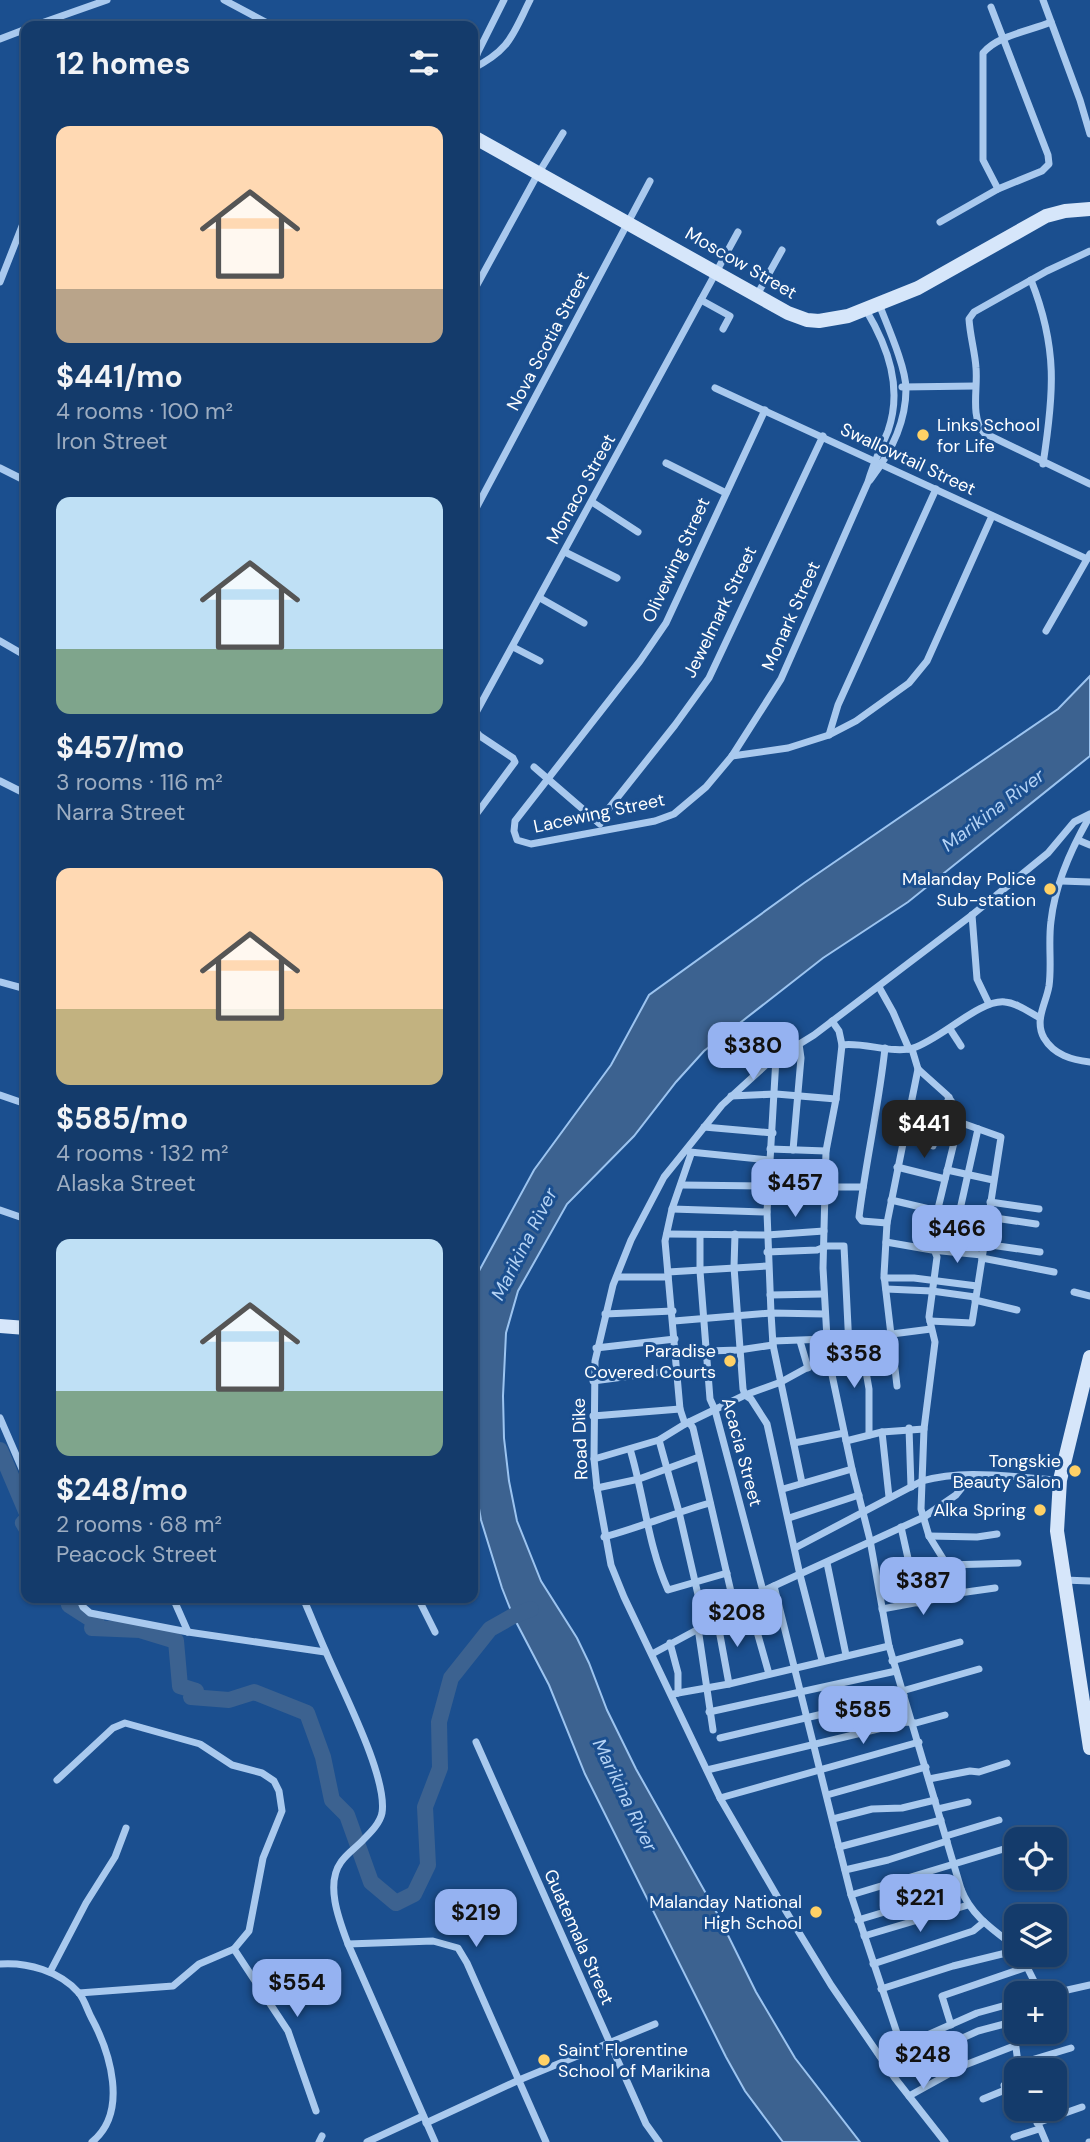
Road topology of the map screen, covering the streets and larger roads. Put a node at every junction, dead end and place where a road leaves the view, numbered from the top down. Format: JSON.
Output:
{"nodes":[{"id":1,"x":107,"y":0,"type":"edge"},
{"id":2,"x":224,"y":0,"type":"edge"},
{"id":3,"x":504,"y":0,"type":"edge"},
{"id":4,"x":530,"y":0,"type":"edge"},
{"id":5,"x":1043,"y":0,"type":"edge"},
{"id":6,"x":991,"y":7,"type":"dead end"},
{"id":7,"x":56,"y":21,"type":"edge"},
{"id":8,"x":264,"y":21,"type":"edge"},
{"id":9,"x":1051,"y":22,"type":"junction"},
{"id":10,"x":21,"y":31,"type":"edge"},
{"id":11,"x":0,"y":39,"type":"edge"},
{"id":12,"x":1004,"y":39,"type":"junction"},
{"id":13,"x":478,"y":52,"type":"edge"},
{"id":14,"x":478,"y":66,"type":"edge"},
{"id":15,"x":563,"y":133,"type":"dead end"},
{"id":16,"x":1090,"y":134,"type":"edge"},
{"id":17,"x":478,"y":139,"type":"edge"},
{"id":18,"x":539,"y":172,"type":"junction"},
{"id":19,"x":650,"y":181,"type":"dead end"},
{"id":20,"x":998,"y":189,"type":"junction"},
{"id":21,"x":1083,"y":209,"type":"edge"},
{"id":22,"x":629,"y":222,"type":"junction"},
{"id":23,"x":940,"y":222,"type":"dead end"},
{"id":24,"x":21,"y":229,"type":"edge"},
{"id":25,"x":738,"y":232,"type":"dead end"},
{"id":26,"x":782,"y":250,"type":"dead end"},
{"id":27,"x":1090,"y":251,"type":"edge"},
{"id":28,"x":717,"y":271,"type":"junction"},
{"id":29,"x":1031,"y":280,"type":"junction"},
{"id":30,"x":0,"y":282,"type":"edge"},
{"id":31,"x":478,"y":283,"type":"edge"},
{"id":32,"x":757,"y":295,"type":"junction"},
{"id":33,"x":701,"y":300,"type":"junction"},
{"id":34,"x":872,"y":307,"type":"junction"},
{"id":35,"x":723,"y":329,"type":"dead end"},
{"id":36,"x":975,"y":386,"type":"junction"},
{"id":37,"x":894,"y":387,"type":"junction"},
{"id":38,"x":906,"y":387,"type":"junction"},
{"id":39,"x":715,"y":388,"type":"dead end"},
{"id":40,"x":765,"y":410,"type":"junction"},
{"id":41,"x":891,"y":421,"type":"junction"},
{"id":42,"x":901,"y":424,"type":"junction"},
{"id":43,"x":823,"y":436,"type":"junction"},
{"id":44,"x":874,"y":460,"type":"junction"},
{"id":45,"x":666,"y":463,"type":"dead end"},
{"id":46,"x":1043,"y":464,"type":"junction"},
{"id":47,"x":882,"y":465,"type":"junction"},
{"id":48,"x":0,"y":468,"type":"edge"},
{"id":49,"x":21,"y":478,"type":"edge"},
{"id":50,"x":869,"y":482,"type":"junction"},
{"id":51,"x":1090,"y":484,"type":"edge"},
{"id":52,"x":936,"y":489,"type":"junction"},
{"id":53,"x":726,"y":493,"type":"junction"},
{"id":54,"x":592,"y":502,"type":"junction"},
{"id":55,"x":478,"y":505,"type":"edge"},
{"id":56,"x":992,"y":516,"type":"junction"},
{"id":57,"x":638,"y":532,"type":"dead end"},
{"id":58,"x":565,"y":552,"type":"junction"},
{"id":59,"x":1089,"y":556,"type":"edge"},
{"id":60,"x":617,"y":578,"type":"dead end"},
{"id":61,"x":540,"y":598,"type":"junction"},
{"id":62,"x":584,"y":623,"type":"dead end"},
{"id":63,"x":1046,"y":631,"type":"dead end"},
{"id":64,"x":0,"y":642,"type":"edge"},
{"id":65,"x":513,"y":647,"type":"junction"},
{"id":66,"x":21,"y":653,"type":"edge"},
{"id":67,"x":540,"y":661,"type":"dead end"},
{"id":68,"x":478,"y":709,"type":"edge"},
{"id":69,"x":478,"y":734,"type":"edge"},
{"id":70,"x":829,"y":736,"type":"junction"},
{"id":71,"x":732,"y":756,"type":"junction"},
{"id":72,"x":534,"y":767,"type":"dead end"},
{"id":73,"x":549,"y":779,"type":"junction"},
{"id":74,"x":0,"y":781,"type":"edge"},
{"id":75,"x":21,"y":792,"type":"edge"},
{"id":76,"x":478,"y":812,"type":"edge"},
{"id":77,"x":1090,"y":815,"type":"edge"},
{"id":78,"x":598,"y":822,"type":"junction"},
{"id":79,"x":606,"y":829,"type":"junction"},
{"id":80,"x":1078,"y":841,"type":"junction"},
{"id":81,"x":1090,"y":845,"type":"edge"},
{"id":82,"x":1060,"y":881,"type":"junction"},
{"id":83,"x":1090,"y":882,"type":"edge"},
{"id":84,"x":972,"y":915,"type":"junction"},
{"id":85,"x":0,"y":982,"type":"edge"},
{"id":86,"x":879,"y":986,"type":"junction"},
{"id":87,"x":21,"y":988,"type":"edge"},
{"id":88,"x":989,"y":1004,"type":"junction"},
{"id":89,"x":1040,"y":1018,"type":"junction"},
{"id":90,"x":832,"y":1021,"type":"junction"},
{"id":91,"x":950,"y":1029,"type":"junction"},
{"id":92,"x":799,"y":1044,"type":"junction"},
{"id":93,"x":842,"y":1045,"type":"junction"},
{"id":94,"x":961,"y":1046,"type":"dead end"},
{"id":95,"x":885,"y":1048,"type":"junction"},
{"id":96,"x":910,"y":1049,"type":"junction"},
{"id":97,"x":776,"y":1058,"type":"junction"},
{"id":98,"x":1090,"y":1062,"type":"edge"},
{"id":99,"x":918,"y":1069,"type":"junction"},
{"id":100,"x":775,"y":1094,"type":"junction"},
{"id":101,"x":0,"y":1095,"type":"edge"},
{"id":102,"x":731,"y":1096,"type":"junction"},
{"id":103,"x":799,"y":1096,"type":"junction"},
{"id":104,"x":948,"y":1097,"type":"junction"},
{"id":105,"x":836,"y":1099,"type":"junction"},
{"id":106,"x":21,"y":1102,"type":"edge"},
{"id":107,"x":959,"y":1122,"type":"junction"},
{"id":108,"x":704,"y":1127,"type":"junction"},
{"id":109,"x":978,"y":1129,"type":"junction"},
{"id":110,"x":773,"y":1133,"type":"junction"},
{"id":111,"x":933,"y":1146,"type":"dead end"},
{"id":112,"x":770,"y":1149,"type":"junction"},
{"id":113,"x":793,"y":1150,"type":"junction"},
{"id":114,"x":826,"y":1151,"type":"junction"},
{"id":115,"x":688,"y":1152,"type":"junction"},
{"id":116,"x":769,"y":1160,"type":"junction"},
{"id":117,"x":897,"y":1167,"type":"junction"},
{"id":118,"x":947,"y":1170,"type":"junction"},
{"id":119,"x":966,"y":1174,"type":"junction"},
{"id":120,"x":944,"y":1180,"type":"junction"},
{"id":121,"x":993,"y":1180,"type":"junction"},
{"id":122,"x":681,"y":1185,"type":"junction"},
{"id":123,"x":768,"y":1186,"type":"junction"},
{"id":124,"x":825,"y":1187,"type":"junction"},
{"id":125,"x":863,"y":1187,"type":"junction"},
{"id":126,"x":891,"y":1200,"type":"junction"},
{"id":127,"x":990,"y":1202,"type":"junction"},
{"id":128,"x":672,"y":1209,"type":"junction"},
{"id":129,"x":1040,"y":1209,"type":"dead end"},
{"id":130,"x":0,"y":1210,"type":"edge"},
{"id":131,"x":767,"y":1212,"type":"junction"},
{"id":132,"x":938,"y":1212,"type":"junction"},
{"id":133,"x":21,"y":1217,"type":"edge"},
{"id":134,"x":988,"y":1217,"type":"junction"},
{"id":135,"x":887,"y":1223,"type":"junction"},
{"id":136,"x":957,"y":1223,"type":"dead end"},
{"id":137,"x":1036,"y":1223,"type":"dead end"},
{"id":138,"x":824,"y":1231,"type":"junction"},
{"id":139,"x":667,"y":1234,"type":"junction"},
{"id":140,"x":735,"y":1234,"type":"junction"},
{"id":141,"x":700,"y":1235,"type":"junction"},
{"id":142,"x":767,"y":1235,"type":"junction"},
{"id":143,"x":886,"y":1242,"type":"junction"},
{"id":144,"x":984,"y":1244,"type":"junction"},
{"id":145,"x":824,"y":1247,"type":"junction"},
{"id":146,"x":934,"y":1250,"type":"junction"},
{"id":147,"x":767,"y":1252,"type":"junction"},
{"id":148,"x":1040,"y":1252,"type":"dead end"},
{"id":149,"x":982,"y":1256,"type":"junction"},
{"id":150,"x":768,"y":1266,"type":"junction"},
{"id":151,"x":734,"y":1267,"type":"junction"},
{"id":152,"x":700,"y":1271,"type":"junction"},
{"id":153,"x":1054,"y":1272,"type":"dead end"},
{"id":154,"x":668,"y":1275,"type":"junction"},
{"id":155,"x":617,"y":1276,"type":"junction"},
{"id":156,"x":884,"y":1278,"type":"junction"},
{"id":157,"x":933,"y":1280,"type":"junction"},
{"id":158,"x":977,"y":1286,"type":"junction"},
{"id":159,"x":886,"y":1289,"type":"junction"},
{"id":160,"x":932,"y":1291,"type":"junction"},
{"id":161,"x":1074,"y":1292,"type":"dead end"},
{"id":162,"x":823,"y":1294,"type":"junction"},
{"id":163,"x":770,"y":1295,"type":"junction"},
{"id":164,"x":1090,"y":1296,"type":"edge"},
{"id":165,"x":975,"y":1299,"type":"junction"},
{"id":166,"x":1017,"y":1310,"type":"dead end"},
{"id":167,"x":673,"y":1311,"type":"junction"},
{"id":168,"x":771,"y":1313,"type":"junction"},
{"id":169,"x":605,"y":1314,"type":"junction"},
{"id":170,"x":825,"y":1314,"type":"junction"},
{"id":171,"x":738,"y":1317,"type":"junction"},
{"id":172,"x":704,"y":1318,"type":"junction"},
{"id":173,"x":674,"y":1321,"type":"junction"},
{"id":174,"x":930,"y":1325,"type":"junction"},
{"id":175,"x":0,"y":1326,"type":"edge"},
{"id":176,"x":21,"y":1328,"type":"edge"},
{"id":177,"x":892,"y":1335,"type":"junction"},
{"id":178,"x":675,"y":1339,"type":"junction"},
{"id":179,"x":827,"y":1339,"type":"junction"},
{"id":180,"x":800,"y":1341,"type":"junction"},
{"id":181,"x":773,"y":1343,"type":"junction"},
{"id":182,"x":861,"y":1343,"type":"junction"},
{"id":183,"x":849,"y":1347,"type":"junction"},
{"id":184,"x":596,"y":1348,"type":"junction"},
{"id":185,"x":706,"y":1350,"type":"junction"},
{"id":186,"x":739,"y":1350,"type":"junction"},
{"id":187,"x":676,"y":1352,"type":"junction"},
{"id":188,"x":828,"y":1356,"type":"junction"},
{"id":189,"x":1090,"y":1357,"type":"edge"},
{"id":190,"x":808,"y":1368,"type":"junction"},
{"id":191,"x":676,"y":1370,"type":"junction"},
{"id":192,"x":593,"y":1381,"type":"junction"},
{"id":193,"x":781,"y":1382,"type":"junction"},
{"id":194,"x":897,"y":1386,"type":"dead end"},
{"id":195,"x":1086,"y":1390,"type":"edge"},
{"id":196,"x":745,"y":1395,"type":"junction"},
{"id":197,"x":680,"y":1409,"type":"junction"},
{"id":198,"x":715,"y":1410,"type":"junction"},
{"id":199,"x":593,"y":1416,"type":"junction"},
{"id":200,"x":0,"y":1418,"type":"edge"},
{"id":201,"x":687,"y":1423,"type":"junction"},
{"id":202,"x":909,"y":1428,"type":"junction"},
{"id":203,"x":924,"y":1429,"type":"junction"},
{"id":204,"x":882,"y":1432,"type":"junction"},
{"id":205,"x":869,"y":1435,"type":"junction"},
{"id":206,"x":845,"y":1437,"type":"junction"},
{"id":207,"x":659,"y":1440,"type":"junction"},
{"id":208,"x":793,"y":1443,"type":"junction"},
{"id":209,"x":630,"y":1450,"type":"junction"},
{"id":210,"x":699,"y":1457,"type":"junction"},
{"id":211,"x":594,"y":1459,"type":"junction"},
{"id":212,"x":21,"y":1466,"type":"edge"},
{"id":213,"x":852,"y":1469,"type":"junction"},
{"id":214,"x":668,"y":1470,"type":"junction"},
{"id":215,"x":972,"y":1475,"type":"junction"},
{"id":216,"x":639,"y":1479,"type":"junction"},
{"id":217,"x":1060,"y":1480,"type":"junction"},
{"id":218,"x":922,"y":1481,"type":"junction"},
{"id":219,"x":802,"y":1483,"type":"junction"},
{"id":220,"x":911,"y":1487,"type":"junction"},
{"id":221,"x":597,"y":1488,"type":"junction"},
{"id":222,"x":783,"y":1489,"type":"junction"},
{"id":223,"x":859,"y":1494,"type":"junction"},
{"id":224,"x":889,"y":1497,"type":"junction"},
{"id":225,"x":710,"y":1503,"type":"junction"},
{"id":226,"x":679,"y":1512,"type":"junction"},
{"id":227,"x":863,"y":1512,"type":"junction"},
{"id":228,"x":924,"y":1517,"type":"junction"},
{"id":229,"x":789,"y":1518,"type":"junction"},
{"id":230,"x":648,"y":1525,"type":"junction"},
{"id":231,"x":901,"y":1527,"type":"junction"},
{"id":232,"x":997,"y":1535,"type":"dead end"},
{"id":233,"x":929,"y":1536,"type":"junction"},
{"id":234,"x":604,"y":1537,"type":"junction"},
{"id":235,"x":870,"y":1540,"type":"junction"},
{"id":236,"x":795,"y":1548,"type":"junction"},
{"id":237,"x":827,"y":1563,"type":"junction"},
{"id":238,"x":1018,"y":1563,"type":"dead end"},
{"id":239,"x":947,"y":1564,"type":"junction"},
{"id":240,"x":727,"y":1573,"type":"junction"},
{"id":241,"x":800,"y":1575,"type":"junction"},
{"id":242,"x":1063,"y":1580,"type":"junction"},
{"id":243,"x":1090,"y":1581,"type":"edge"},
{"id":244,"x":696,"y":1582,"type":"junction"},
{"id":245,"x":774,"y":1586,"type":"junction"},
{"id":246,"x":995,"y":1587,"type":"dead end"},
{"id":247,"x":763,"y":1591,"type":"junction"},
{"id":248,"x":952,"y":1595,"type":"junction"},
{"id":249,"x":748,"y":1600,"type":"junction"},
{"id":250,"x":81,"y":1603,"type":"edge"},
{"id":251,"x":175,"y":1603,"type":"edge"},
{"id":252,"x":305,"y":1603,"type":"edge"},
{"id":253,"x":420,"y":1603,"type":"edge"},
{"id":254,"x":918,"y":1603,"type":"junction"},
{"id":255,"x":735,"y":1609,"type":"junction"},
{"id":256,"x":882,"y":1609,"type":"junction"},
{"id":257,"x":717,"y":1619,"type":"junction"},
{"id":258,"x":701,"y":1627,"type":"junction"},
{"id":259,"x":188,"y":1632,"type":"junction"},
{"id":260,"x":435,"y":1632,"type":"dead end"},
{"id":261,"x":960,"y":1642,"type":"dead end"},
{"id":262,"x":670,"y":1643,"type":"junction"},
{"id":263,"x":888,"y":1646,"type":"junction"},
{"id":264,"x":325,"y":1652,"type":"junction"},
{"id":265,"x":652,"y":1654,"type":"junction"},
{"id":266,"x":846,"y":1655,"type":"junction"},
{"id":267,"x":822,"y":1661,"type":"junction"},
{"id":268,"x":892,"y":1661,"type":"junction"},
{"id":269,"x":795,"y":1668,"type":"junction"},
{"id":270,"x":979,"y":1669,"type":"dead end"},
{"id":271,"x":895,"y":1671,"type":"junction"},
{"id":272,"x":769,"y":1674,"type":"junction"},
{"id":273,"x":729,"y":1684,"type":"junction"},
{"id":274,"x":706,"y":1688,"type":"junction"},
{"id":275,"x":801,"y":1693,"type":"junction"},
{"id":276,"x":903,"y":1693,"type":"junction"},
{"id":277,"x":674,"y":1694,"type":"junction"},
{"id":278,"x":709,"y":1712,"type":"junction"},
{"id":279,"x":945,"y":1715,"type":"dead end"},
{"id":280,"x":806,"y":1719,"type":"junction"},
{"id":281,"x":913,"y":1723,"type":"junction"},
{"id":282,"x":713,"y":1730,"type":"dead end"},
{"id":283,"x":720,"y":1738,"type":"dead end"},
{"id":284,"x":476,"y":1742,"type":"dead end"},
{"id":285,"x":919,"y":1742,"type":"junction"},
{"id":286,"x":812,"y":1744,"type":"junction"},
{"id":287,"x":1090,"y":1748,"type":"edge"},
{"id":288,"x":1007,"y":1763,"type":"dead end"},
{"id":289,"x":926,"y":1767,"type":"junction"},
{"id":290,"x":707,"y":1769,"type":"junction"},
{"id":291,"x":819,"y":1770,"type":"junction"},
{"id":292,"x":929,"y":1779,"type":"junction"},
{"id":293,"x":57,"y":1780,"type":"dead end"},
{"id":294,"x":827,"y":1795,"type":"junction"},
{"id":295,"x":720,"y":1798,"type":"junction"},
{"id":296,"x":935,"y":1800,"type":"junction"},
{"id":297,"x":968,"y":1802,"type":"dead end"},
{"id":298,"x":938,"y":1809,"type":"junction"},
{"id":299,"x":833,"y":1819,"type":"junction"},
{"id":300,"x":941,"y":1820,"type":"junction"},
{"id":301,"x":999,"y":1820,"type":"dead end"},
{"id":302,"x":126,"y":1828,"type":"dead end"},
{"id":303,"x":947,"y":1839,"type":"junction"},
{"id":304,"x":839,"y":1847,"type":"junction"},
{"id":305,"x":1004,"y":1849,"type":"edge"},
{"id":306,"x":954,"y":1863,"type":"junction"},
{"id":307,"x":845,"y":1870,"type":"junction"},
{"id":308,"x":961,"y":1889,"type":"junction"},
{"id":309,"x":851,"y":1895,"type":"junction"},
{"id":310,"x":968,"y":1905,"type":"junction"},
{"id":311,"x":858,"y":1920,"type":"junction"},
{"id":312,"x":985,"y":1922,"type":"junction"},
{"id":313,"x":864,"y":1936,"type":"junction"},
{"id":314,"x":1004,"y":1937,"type":"edge"},
{"id":315,"x":348,"y":1944,"type":"junction"},
{"id":316,"x":234,"y":1949,"type":"junction"},
{"id":317,"x":1004,"y":1954,"type":"edge"},
{"id":318,"x":0,"y":1964,"type":"edge"},
{"id":319,"x":873,"y":1964,"type":"junction"},
{"id":320,"x":1027,"y":1967,"type":"joint"},
{"id":321,"x":50,"y":1972,"type":"junction"},
{"id":322,"x":1034,"y":1981,"type":"edge"},
{"id":323,"x":1090,"y":1985,"type":"edge"},
{"id":324,"x":881,"y":1989,"type":"junction"},
{"id":325,"x":1067,"y":1990,"type":"edge"},
{"id":326,"x":79,"y":1993,"type":"junction"},
{"id":327,"x":1004,"y":2005,"type":"edge"},
{"id":328,"x":655,"y":2024,"type":"dead end"},
{"id":329,"x":1004,"y":2024,"type":"edge"},
{"id":330,"x":951,"y":2025,"type":"junction"},
{"id":331,"x":609,"y":2043,"type":"junction"},
{"id":332,"x":900,"y":2046,"type":"junction"},
{"id":333,"x":1014,"y":2046,"type":"joint"},
{"id":334,"x":1071,"y":2048,"type":"dead end"},
{"id":335,"x":880,"y":2056,"type":"junction"},
{"id":336,"x":1017,"y":2058,"type":"edge"},
{"id":337,"x":1044,"y":2058,"type":"edge"},
{"id":338,"x":519,"y":2080,"type":"junction"},
{"id":339,"x":1004,"y":2090,"type":"edge"},
{"id":340,"x":909,"y":2096,"type":"junction"},
{"id":341,"x":983,"y":2099,"type":"dead end"},
{"id":342,"x":1082,"y":2107,"type":"dead end"},
{"id":343,"x":316,"y":2111,"type":"dead end"},
{"id":344,"x":425,"y":2119,"type":"junction"},
{"id":345,"x":1036,"y":2121,"type":"edge"},
{"id":346,"x":1038,"y":2126,"type":"junction"},
{"id":347,"x":1014,"y":2137,"type":"dead end"},
{"id":348,"x":92,"y":2142,"type":"edge"},
{"id":349,"x":367,"y":2142,"type":"edge"},
{"id":350,"x":435,"y":2142,"type":"edge"},
{"id":351,"x":546,"y":2142,"type":"edge"},
{"id":352,"x":659,"y":2142,"type":"edge"},
{"id":353,"x":945,"y":2142,"type":"edge"},
{"id":354,"x":1045,"y":2142,"type":"edge"}],
"edges":[{"from":1,"to":7,"type":"street"},
{"from":2,"to":8,"type":"street"},
{"from":3,"to":13,"type":"street"},
{"from":4,"to":14,"type":"street"},
{"from":5,"to":9,"type":"street"},
{"from":6,"to":12,"type":"street"},
{"from":9,"to":12,"type":"street"},
{"from":9,"to":16,"type":"street"},
{"from":10,"to":11,"type":"street"},
{"from":12,"to":20,"type":"street"},
{"from":12,"to":20,"type":"street"},
{"from":15,"to":18,"type":"street"},
{"from":17,"to":18,"type":"street","name":"Moscow Street"},
{"from":18,"to":22,"type":"street","name":"Moscow Street"},
{"from":18,"to":31,"type":"street"},
{"from":19,"to":22,"type":"street","name":"Nova Scotia Street"},
{"from":20,"to":23,"type":"street"},
{"from":21,"to":34,"type":"street","name":"Moscow Street"},
{"from":22,"to":28,"type":"street","name":"Moscow Street"},
{"from":22,"to":55,"type":"street","name":"Nova Scotia Street"},
{"from":24,"to":30,"type":"street"},
{"from":25,"to":28,"type":"street","name":"Monaco Street"},
{"from":26,"to":32,"type":"street"},
{"from":27,"to":29,"type":"street"},
{"from":28,"to":32,"type":"street","name":"Moscow Street"},
{"from":28,"to":33,"type":"street","name":"Monaco Street"},
{"from":29,"to":36,"type":"street"},
{"from":29,"to":46,"type":"street"},
{"from":32,"to":34,"type":"street","name":"Moscow Street"},
{"from":33,"to":35,"type":"street"},
{"from":33,"to":54,"type":"street","name":"Monaco Street"},
{"from":34,"to":37,"type":"street","name":"Monark Street"},
{"from":34,"to":38,"type":"street","name":"Monark Street"},
{"from":36,"to":38,"type":"street"},
{"from":36,"to":46,"type":"street"},
{"from":37,"to":38,"type":"street"},
{"from":37,"to":41,"type":"street","name":"Monark Street"},
{"from":38,"to":42,"type":"street","name":"Monark Street"},
{"from":39,"to":40,"type":"street","name":"Swallowtail Street"},
{"from":40,"to":43,"type":"street","name":"Swallowtail Street"},
{"from":40,"to":53,"type":"street","name":"Olivewing Street"},
{"from":41,"to":42,"type":"street"},
{"from":41,"to":44,"type":"street","name":"Monark Street"},
{"from":42,"to":47,"type":"street","name":"Monark Street"},
{"from":43,"to":44,"type":"street","name":"Swallowtail Street"},
{"from":43,"to":78,"type":"street","name":"Jewelmark Street"},
{"from":44,"to":47,"type":"street","name":"Swallowtail Street"},
{"from":44,"to":50,"type":"street","name":"Monark Street"},
{"from":45,"to":53,"type":"street"},
{"from":46,"to":51,"type":"street"},
{"from":47,"to":50,"type":"street","name":"Monark Street"},
{"from":47,"to":52,"type":"street","name":"Swallowtail Street"},
{"from":48,"to":49,"type":"street"},
{"from":50,"to":71,"type":"street","name":"Monark Street"},
{"from":52,"to":56,"type":"street","name":"Swallowtail Street"},
{"from":52,"to":70,"type":"street"},
{"from":53,"to":73,"type":"street","name":"Olivewing Street"},
{"from":54,"to":57,"type":"street"},
{"from":54,"to":58,"type":"street","name":"Monaco Street"},
{"from":56,"to":59,"type":"street","name":"Swallowtail Street"},
{"from":56,"to":70,"type":"street"},
{"from":58,"to":60,"type":"street"},
{"from":58,"to":61,"type":"street","name":"Monaco Street"},
{"from":59,"to":63,"type":"street"},
{"from":61,"to":62,"type":"street"},
{"from":61,"to":65,"type":"street","name":"Monaco Street"},
{"from":64,"to":66,"type":"street"},
{"from":65,"to":67,"type":"street"},
{"from":65,"to":68,"type":"street","name":"Monaco Street"},
{"from":69,"to":76,"type":"street"},
{"from":70,"to":71,"type":"street"},
{"from":71,"to":79,"type":"street","name":"Lacewing Street"},
{"from":72,"to":73,"type":"street"},
{"from":73,"to":78,"type":"street"},
{"from":73,"to":79,"type":"street","name":"Lacewing Street"},
{"from":74,"to":75,"type":"street"},
{"from":77,"to":80,"type":"street"},
{"from":77,"to":84,"type":"street","name":"Road Dike"},
{"from":78,"to":79,"type":"street"},
{"from":80,"to":81,"type":"street"},
{"from":80,"to":82,"type":"street"},
{"from":82,"to":83,"type":"street"},
{"from":82,"to":89,"type":"street"},
{"from":84,"to":86,"type":"street","name":"Road Dike"},
{"from":84,"to":88,"type":"street"},
{"from":85,"to":87,"type":"street"},
{"from":86,"to":90,"type":"street","name":"Road Dike"},
{"from":86,"to":96,"type":"street"},
{"from":88,"to":89,"type":"street"},
{"from":88,"to":91,"type":"street"},
{"from":89,"to":98,"type":"street"},
{"from":90,"to":92,"type":"street","name":"Road Dike"},
{"from":90,"to":93,"type":"street"},
{"from":91,"to":94,"type":"street"},
{"from":91,"to":96,"type":"street"},
{"from":92,"to":97,"type":"street","name":"Road Dike"},
{"from":92,"to":103,"type":"street"},
{"from":93,"to":95,"type":"street"},
{"from":93,"to":105,"type":"street"},
{"from":95,"to":96,"type":"street"},
{"from":95,"to":125,"type":"street"},
{"from":96,"to":99,"type":"street"},
{"from":97,"to":100,"type":"street"},
{"from":97,"to":102,"type":"street","name":"Road Dike"},
{"from":99,"to":104,"type":"street"},
{"from":99,"to":117,"type":"street"},
{"from":100,"to":102,"type":"street"},
{"from":100,"to":103,"type":"street"},
{"from":100,"to":110,"type":"street"},
{"from":101,"to":106,"type":"street"},
{"from":102,"to":108,"type":"street","name":"Road Dike"},
{"from":103,"to":105,"type":"street"},
{"from":103,"to":113,"type":"street"},
{"from":104,"to":107,"type":"street"},
{"from":104,"to":111,"type":"street"},
{"from":105,"to":114,"type":"street"},
{"from":107,"to":109,"type":"street"},
{"from":107,"to":118,"type":"street"},
{"from":108,"to":110,"type":"street"},
{"from":108,"to":115,"type":"street","name":"Road Dike"},
{"from":109,"to":119,"type":"street"},
{"from":109,"to":121,"type":"street"},
{"from":110,"to":112,"type":"street"},
{"from":112,"to":113,"type":"street"},
{"from":112,"to":116,"type":"street"},
{"from":113,"to":114,"type":"street"},
{"from":114,"to":124,"type":"street"},
{"from":115,"to":116,"type":"street"},
{"from":115,"to":122,"type":"street"},
{"from":115,"to":155,"type":"street","name":"Road Dike"},
{"from":116,"to":123,"type":"street"},
{"from":117,"to":120,"type":"street"},
{"from":117,"to":126,"type":"street"},
{"from":118,"to":119,"type":"street"},
{"from":118,"to":120,"type":"street"},
{"from":119,"to":121,"type":"street"},
{"from":119,"to":136,"type":"street"},
{"from":120,"to":132,"type":"street"},
{"from":121,"to":127,"type":"street"},
{"from":122,"to":123,"type":"street"},
{"from":122,"to":128,"type":"street"},
{"from":123,"to":131,"type":"street"},
{"from":124,"to":125,"type":"street"},
{"from":124,"to":138,"type":"street"},
{"from":125,"to":135,"type":"street"},
{"from":126,"to":132,"type":"street"},
{"from":126,"to":135,"type":"street"},
{"from":127,"to":129,"type":"street"},
{"from":127,"to":134,"type":"street"},
{"from":128,"to":131,"type":"street"},
{"from":128,"to":139,"type":"street"},
{"from":130,"to":133,"type":"street"},
{"from":131,"to":142,"type":"street"},
{"from":132,"to":146,"type":"street"},
{"from":134,"to":137,"type":"street"},
{"from":134,"to":144,"type":"street"},
{"from":135,"to":143,"type":"street"},
{"from":138,"to":142,"type":"street"},
{"from":138,"to":145,"type":"street"},
{"from":139,"to":141,"type":"street"},
{"from":139,"to":154,"type":"street"},
{"from":140,"to":141,"type":"street"},
{"from":140,"to":142,"type":"street"},
{"from":140,"to":151,"type":"street"},
{"from":141,"to":152,"type":"street","name":"Acacia Street"},
{"from":142,"to":147,"type":"street"},
{"from":143,"to":146,"type":"street"},
{"from":143,"to":156,"type":"street"},
{"from":144,"to":148,"type":"street"},
{"from":144,"to":149,"type":"street"},
{"from":145,"to":147,"type":"street"},
{"from":145,"to":162,"type":"street"},
{"from":145,"to":183,"type":"street"},
{"from":146,"to":149,"type":"street"},
{"from":146,"to":157,"type":"street"},
{"from":147,"to":150,"type":"street"},
{"from":149,"to":153,"type":"street"},
{"from":149,"to":158,"type":"street"},
{"from":150,"to":151,"type":"street"},
{"from":150,"to":163,"type":"street"},
{"from":151,"to":152,"type":"street"},
{"from":151,"to":171,"type":"street"},
{"from":152,"to":154,"type":"street"},
{"from":152,"to":172,"type":"street","name":"Acacia Street"},
{"from":154,"to":155,"type":"street"},
{"from":154,"to":167,"type":"street"},
{"from":155,"to":169,"type":"street","name":"Road Dike"},
{"from":156,"to":157,"type":"street"},
{"from":156,"to":159,"type":"street"},
{"from":157,"to":158,"type":"street"},
{"from":157,"to":160,"type":"street"},
{"from":158,"to":165,"type":"street"},
{"from":159,"to":160,"type":"street"},
{"from":159,"to":177,"type":"street"},
{"from":160,"to":165,"type":"street"},
{"from":160,"to":174,"type":"street"},
{"from":161,"to":164,"type":"street"},
{"from":162,"to":163,"type":"street"},
{"from":162,"to":170,"type":"street"},
{"from":163,"to":168,"type":"street"},
{"from":165,"to":166,"type":"street"},
{"from":165,"to":174,"type":"street"},
{"from":167,"to":169,"type":"street"},
{"from":167,"to":173,"type":"street"},
{"from":168,"to":170,"type":"street"},
{"from":168,"to":171,"type":"street"},
{"from":168,"to":181,"type":"street"},
{"from":169,"to":184,"type":"street","name":"Road Dike"},
{"from":170,"to":179,"type":"street"},
{"from":171,"to":172,"type":"street"},
{"from":171,"to":186,"type":"street"},
{"from":172,"to":173,"type":"street"},
{"from":172,"to":185,"type":"street","name":"Acacia Street"},
{"from":173,"to":178,"type":"street"},
{"from":174,"to":177,"type":"street"},
{"from":174,"to":203,"type":"street"},
{"from":175,"to":176,"type":"street"},
{"from":177,"to":182,"type":"street"},
{"from":177,"to":194,"type":"street"},
{"from":178,"to":184,"type":"street"},
{"from":178,"to":187,"type":"street"},
{"from":179,"to":180,"type":"street"},
{"from":179,"to":188,"type":"street"},
{"from":180,"to":181,"type":"street"},
{"from":180,"to":190,"type":"street"},
{"from":181,"to":186,"type":"street"},
{"from":181,"to":193,"type":"street"},
{"from":182,"to":183,"type":"street"},
{"from":182,"to":205,"type":"street"},
{"from":183,"to":188,"type":"street"},
{"from":184,"to":192,"type":"street","name":"Road Dike"},
{"from":185,"to":186,"type":"street"},
{"from":185,"to":187,"type":"street"},
{"from":185,"to":198,"type":"street","name":"Acacia Street"},
{"from":186,"to":196,"type":"street"},
{"from":187,"to":191,"type":"street"},
{"from":188,"to":190,"type":"street"},
{"from":188,"to":206,"type":"street"},
{"from":189,"to":195,"type":"street"},
{"from":190,"to":193,"type":"street"},
{"from":191,"to":192,"type":"street"},
{"from":191,"to":197,"type":"street"},
{"from":192,"to":199,"type":"street","name":"Road Dike"},
{"from":193,"to":196,"type":"street"},
{"from":193,"to":208,"type":"street"},
{"from":195,"to":217,"type":"street"},
{"from":196,"to":198,"type":"street"},
{"from":196,"to":222,"type":"street"},
{"from":197,"to":199,"type":"street"},
{"from":197,"to":201,"type":"street"},
{"from":198,"to":201,"type":"street"},
{"from":198,"to":247,"type":"street","name":"Acacia Street"},
{"from":199,"to":211,"type":"street","name":"Road Dike"},
{"from":200,"to":212,"type":"street"},
{"from":201,"to":207,"type":"street"},
{"from":201,"to":210,"type":"street"},
{"from":202,"to":203,"type":"street"},
{"from":202,"to":204,"type":"street"},
{"from":202,"to":220,"type":"street"},
{"from":203,"to":218,"type":"street"},
{"from":204,"to":205,"type":"street"},
{"from":204,"to":224,"type":"street"},
{"from":205,"to":206,"type":"street"},
{"from":206,"to":208,"type":"street"},
{"from":206,"to":213,"type":"street"},
{"from":207,"to":209,"type":"street"},
{"from":207,"to":214,"type":"street"},
{"from":208,"to":219,"type":"street"},
{"from":209,"to":211,"type":"street"},
{"from":209,"to":216,"type":"street"},
{"from":210,"to":214,"type":"street"},
{"from":210,"to":225,"type":"street"},
{"from":211,"to":221,"type":"street","name":"Road Dike"},
{"from":213,"to":219,"type":"street"},
{"from":213,"to":223,"type":"street"},
{"from":214,"to":216,"type":"street"},
{"from":214,"to":226,"type":"street"},
{"from":215,"to":217,"type":"street"},
{"from":215,"to":218,"type":"street"},
{"from":215,"to":228,"type":"street"},
{"from":216,"to":221,"type":"street"},
{"from":216,"to":230,"type":"street"},
{"from":217,"to":242,"type":"street"},
{"from":218,"to":220,"type":"street"},
{"from":218,"to":228,"type":"street"},
{"from":219,"to":222,"type":"street"},
{"from":220,"to":224,"type":"street"},
{"from":221,"to":234,"type":"street","name":"Road Dike"},
{"from":222,"to":229,"type":"street"},
{"from":223,"to":227,"type":"street"},
{"from":223,"to":229,"type":"street"},
{"from":224,"to":227,"type":"street"},
{"from":225,"to":226,"type":"street"},
{"from":225,"to":240,"type":"street"},
{"from":226,"to":230,"type":"street"},
{"from":226,"to":244,"type":"street"},
{"from":227,"to":235,"type":"street"},
{"from":227,"to":236,"type":"street"},
{"from":228,"to":231,"type":"street"},
{"from":228,"to":233,"type":"street"},
{"from":229,"to":236,"type":"street"},
{"from":230,"to":234,"type":"street"},
{"from":230,"to":244,"type":"street"},
{"from":231,"to":235,"type":"street"},
{"from":231,"to":254,"type":"street"},
{"from":232,"to":233,"type":"street"},
{"from":233,"to":239,"type":"street"},
{"from":234,"to":265,"type":"street","name":"Road Dike"},
{"from":235,"to":237,"type":"street"},
{"from":235,"to":256,"type":"street"},
{"from":236,"to":241,"type":"street"},
{"from":237,"to":241,"type":"street"},
{"from":237,"to":266,"type":"street"},
{"from":238,"to":239,"type":"street"},
{"from":239,"to":248,"type":"street"},
{"from":240,"to":244,"type":"street"},
{"from":240,"to":255,"type":"street"},
{"from":241,"to":245,"type":"street"},
{"from":241,"to":267,"type":"street"},
{"from":242,"to":243,"type":"street"},
{"from":242,"to":287,"type":"street"},
{"from":244,"to":258,"type":"street"},
{"from":245,"to":247,"type":"street"},
{"from":245,"to":269,"type":"street"},
{"from":246,"to":248,"type":"street"},
{"from":247,"to":249,"type":"street"},
{"from":248,"to":254,"type":"street"},
{"from":249,"to":255,"type":"street"},
{"from":249,"to":272,"type":"street"},
{"from":250,"to":259,"type":"street"},
{"from":251,"to":259,"type":"street"},
{"from":252,"to":264,"type":"street"},
{"from":253,"to":260,"type":"street"},
{"from":254,"to":256,"type":"street"},
{"from":255,"to":257,"type":"street"},
{"from":256,"to":263,"type":"street"},
{"from":257,"to":258,"type":"street"},
{"from":257,"to":273,"type":"street"},
{"from":258,"to":262,"type":"street"},
{"from":258,"to":274,"type":"street"},
{"from":259,"to":264,"type":"street"},
{"from":261,"to":268,"type":"street"},
{"from":262,"to":265,"type":"street"},
{"from":262,"to":277,"type":"street"},
{"from":263,"to":266,"type":"street"},
{"from":263,"to":268,"type":"street"},
{"from":264,"to":315,"type":"street"},
{"from":265,"to":277,"type":"street","name":"Road Dike"},
{"from":266,"to":267,"type":"street"},
{"from":267,"to":269,"type":"street"},
{"from":268,"to":271,"type":"street"},
{"from":269,"to":272,"type":"street"},
{"from":269,"to":275,"type":"street"},
{"from":270,"to":276,"type":"street"},
{"from":271,"to":275,"type":"street"},
{"from":271,"to":276,"type":"street"},
{"from":272,"to":273,"type":"street"},
{"from":273,"to":274,"type":"street"},
{"from":274,"to":277,"type":"street"},
{"from":274,"to":278,"type":"street"},
{"from":275,"to":278,"type":"street"},
{"from":275,"to":280,"type":"street"},
{"from":276,"to":280,"type":"street"},
{"from":276,"to":281,"type":"street"},
{"from":277,"to":290,"type":"street","name":"Road Dike"},
{"from":278,"to":282,"type":"street"},
{"from":279,"to":281,"type":"street"},
{"from":280,"to":283,"type":"street"},
{"from":280,"to":286,"type":"street"},
{"from":281,"to":285,"type":"street"},
{"from":281,"to":286,"type":"street"},
{"from":284,"to":331,"type":"street","name":"Guatemala Street"},
{"from":285,"to":289,"type":"street"},
{"from":285,"to":291,"type":"street"},
{"from":286,"to":290,"type":"street"},
{"from":286,"to":291,"type":"street"},
{"from":288,"to":292,"type":"street"},
{"from":289,"to":292,"type":"street"},
{"from":289,"to":294,"type":"street"},
{"from":290,"to":295,"type":"street","name":"Road Dike"},
{"from":291,"to":294,"type":"street"},
{"from":291,"to":295,"type":"street"},
{"from":292,"to":296,"type":"street"},
{"from":293,"to":316,"type":"street"},
{"from":294,"to":299,"type":"street"},
{"from":295,"to":335,"type":"street","name":"Road Dike"},
{"from":296,"to":298,"type":"street"},
{"from":296,"to":299,"type":"street"},
{"from":297,"to":298,"type":"street"},
{"from":298,"to":300,"type":"street"},
{"from":299,"to":304,"type":"street"},
{"from":300,"to":303,"type":"street"},
{"from":300,"to":304,"type":"street"},
{"from":301,"to":303,"type":"street"},
{"from":302,"to":321,"type":"street"},
{"from":303,"to":306,"type":"street"},
{"from":303,"to":307,"type":"street"},
{"from":304,"to":307,"type":"street"},
{"from":305,"to":306,"type":"street"},
{"from":306,"to":308,"type":"street"},
{"from":306,"to":309,"type":"street"},
{"from":307,"to":309,"type":"street"},
{"from":308,"to":310,"type":"street"},
{"from":308,"to":311,"type":"street"},
{"from":309,"to":311,"type":"street"},
{"from":310,"to":312,"type":"street"},
{"from":310,"to":313,"type":"street"},
{"from":311,"to":313,"type":"street"},
{"from":312,"to":314,"type":"street"},
{"from":312,"to":319,"type":"street"},
{"from":313,"to":319,"type":"street"},
{"from":315,"to":338,"type":"street"},
{"from":315,"to":344,"type":"street"},
{"from":316,"to":326,"type":"street"},
{"from":316,"to":343,"type":"street"},
{"from":317,"to":324,"type":"street"},
{"from":318,"to":321,"type":"street"},
{"from":319,"to":324,"type":"street"},
{"from":320,"to":322,"type":"street"},
{"from":320,"to":330,"type":"street"},
{"from":321,"to":326,"type":"street"},
{"from":323,"to":325,"type":"street"},
{"from":324,"to":332,"type":"street"},
{"from":326,"to":348,"type":"street"},
{"from":327,"to":330,"type":"street"},
{"from":328,"to":331,"type":"street"},
{"from":329,"to":332,"type":"street"},
{"from":330,"to":332,"type":"street"},
{"from":331,"to":338,"type":"street"},
{"from":331,"to":352,"type":"street","name":"Guatemala Street"},
{"from":332,"to":335,"type":"street"},
{"from":333,"to":336,"type":"street"},
{"from":333,"to":340,"type":"street"},
{"from":334,"to":337,"type":"street"},
{"from":335,"to":340,"type":"street","name":"Road Dike"},
{"from":338,"to":344,"type":"street"},
{"from":338,"to":351,"type":"street"},
{"from":339,"to":341,"type":"street"},
{"from":340,"to":353,"type":"street","name":"Road Dike"},
{"from":342,"to":346,"type":"street"},
{"from":344,"to":349,"type":"street"},
{"from":344,"to":350,"type":"street"},
{"from":345,"to":346,"type":"street"},
{"from":346,"to":347,"type":"street"},
{"from":346,"to":354,"type":"street"}]}
